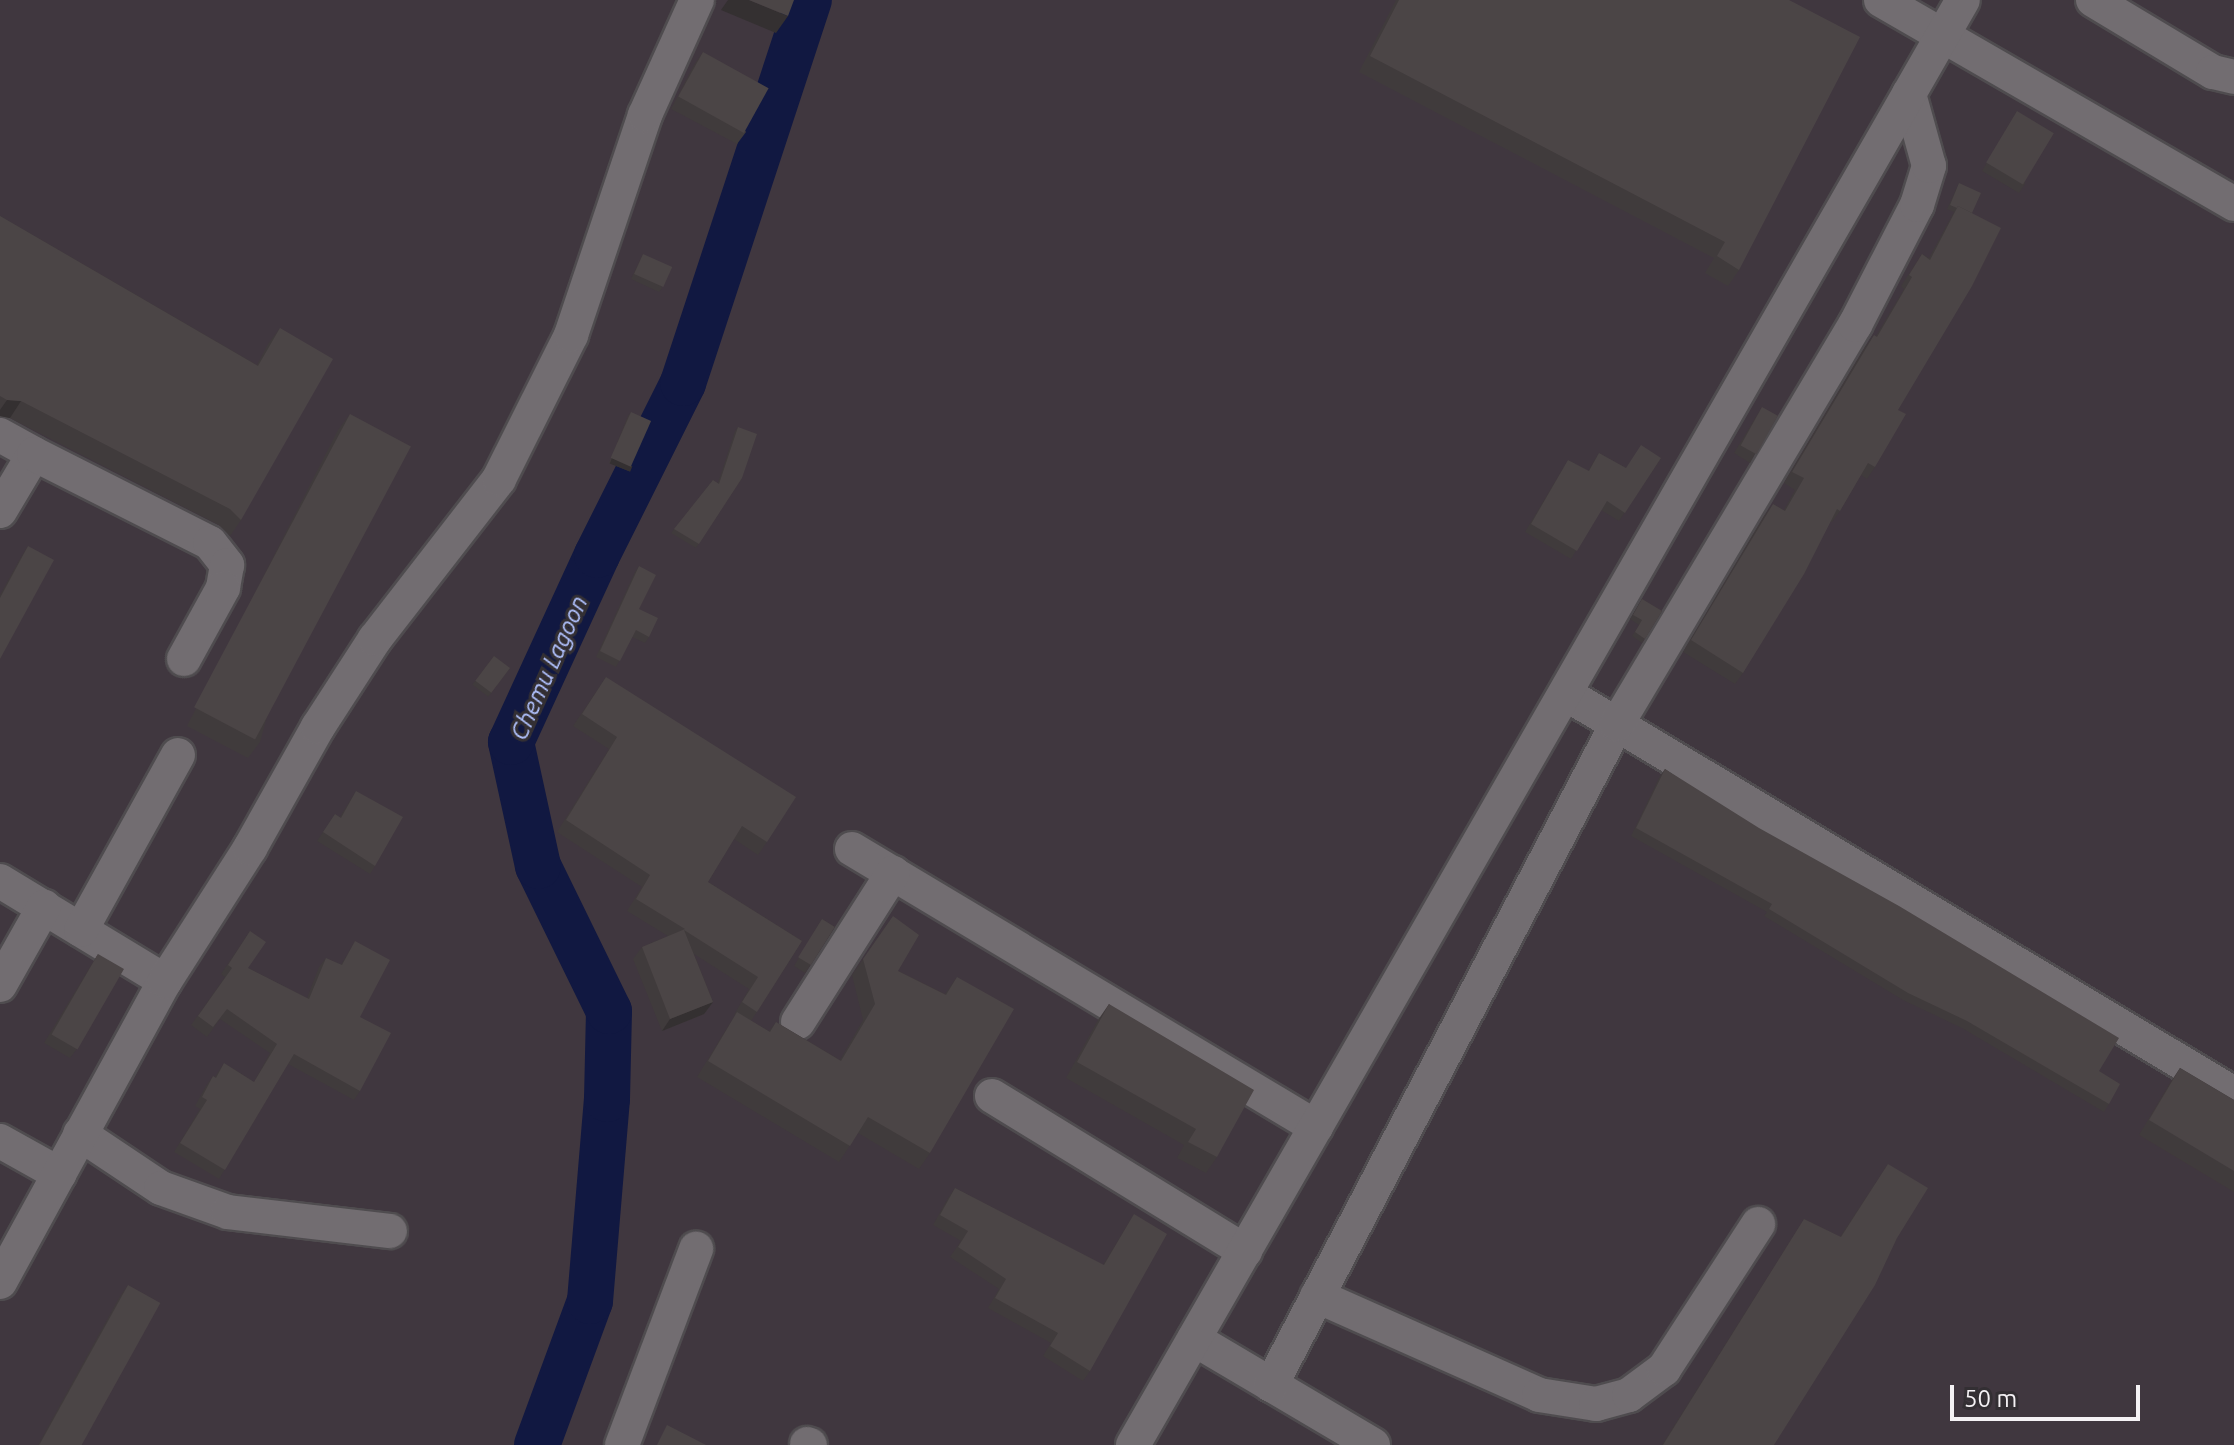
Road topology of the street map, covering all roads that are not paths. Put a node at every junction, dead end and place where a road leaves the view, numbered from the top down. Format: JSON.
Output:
{"nodes":[{"id":1,"x":697,"y":0,"type":"edge"},
{"id":2,"x":1881,"y":0,"type":"edge"},
{"id":3,"x":1963,"y":0,"type":"edge"},
{"id":4,"x":2093,"y":0,"type":"edge"},
{"id":5,"x":1942,"y":35,"type":"junction"},
{"id":6,"x":2234,"y":77,"type":"edge"},
{"id":7,"x":1909,"y":94,"type":"junction"},
{"id":8,"x":2234,"y":204,"type":"edge"},
{"id":9,"x":0,"y":435,"type":"edge"},
{"id":10,"x":34,"y":454,"type":"junction"},
{"id":11,"x":0,"y":511,"type":"edge"},
{"id":12,"x":184,"y":659,"type":"dead end"},
{"id":13,"x":1566,"y":694,"type":"junction"},
{"id":14,"x":1617,"y":724,"type":"junction"},
{"id":15,"x":178,"y":755,"type":"dead end"},
{"id":16,"x":852,"y":849,"type":"dead end"},
{"id":17,"x":893,"y":873,"type":"junction"},
{"id":18,"x":0,"y":881,"type":"edge"},
{"id":19,"x":44,"y":907,"type":"junction"},
{"id":20,"x":81,"y":930,"type":"junction"},
{"id":21,"x":165,"y":981,"type":"junction"},
{"id":22,"x":0,"y":985,"type":"edge"},
{"id":23,"x":798,"y":1022,"type":"dead end"},
{"id":24,"x":2234,"y":1094,"type":"edge"},
{"id":25,"x":992,"y":1096,"type":"dead end"},
{"id":26,"x":1316,"y":1127,"type":"junction"},
{"id":27,"x":80,"y":1134,"type":"junction"},
{"id":28,"x":0,"y":1141,"type":"edge"},
{"id":29,"x":59,"y":1174,"type":"junction"},
{"id":30,"x":1758,"y":1224,"type":"dead end"},
{"id":31,"x":390,"y":1231,"type":"dead end"},
{"id":32,"x":696,"y":1249,"type":"dead end"},
{"id":33,"x":1245,"y":1251,"type":"junction"},
{"id":34,"x":0,"y":1282,"type":"edge"},
{"id":35,"x":1317,"y":1296,"type":"junction"},
{"id":36,"x":1194,"y":1339,"type":"junction"},
{"id":37,"x":1271,"y":1385,"type":"junction"},
{"id":38,"x":622,"y":1445,"type":"edge"},
{"id":39,"x":1133,"y":1445,"type":"edge"},
{"id":40,"x":1373,"y":1445,"type":"edge"}],
"edges":[{"from":1,"to":21,"type":"street"},
{"from":2,"to":5,"type":"street"},
{"from":3,"to":5,"type":"street"},
{"from":4,"to":6,"type":"street"},
{"from":5,"to":7,"type":"street"},
{"from":5,"to":8,"type":"street"},
{"from":7,"to":13,"type":"street"},
{"from":7,"to":14,"type":"street"},
{"from":9,"to":10,"type":"street"},
{"from":10,"to":11,"type":"street"},
{"from":10,"to":12,"type":"street"},
{"from":13,"to":14,"type":"street"},
{"from":13,"to":26,"type":"street"},
{"from":14,"to":24,"type":"street"},
{"from":14,"to":35,"type":"street"},
{"from":15,"to":20,"type":"street"},
{"from":16,"to":17,"type":"street"},
{"from":17,"to":23,"type":"street"},
{"from":17,"to":26,"type":"street"},
{"from":18,"to":19,"type":"street"},
{"from":19,"to":20,"type":"street"},
{"from":19,"to":22,"type":"street"},
{"from":20,"to":21,"type":"street"},
{"from":21,"to":27,"type":"street"},
{"from":25,"to":33,"type":"street"},
{"from":26,"to":33,"type":"street"},
{"from":27,"to":29,"type":"street"},
{"from":27,"to":31,"type":"street"},
{"from":28,"to":29,"type":"street"},
{"from":29,"to":34,"type":"street"},
{"from":30,"to":35,"type":"street"},
{"from":32,"to":38,"type":"street"},
{"from":33,"to":36,"type":"street"},
{"from":35,"to":37,"type":"street"},
{"from":36,"to":37,"type":"street"},
{"from":36,"to":39,"type":"street"},
{"from":37,"to":40,"type":"street"}]}
